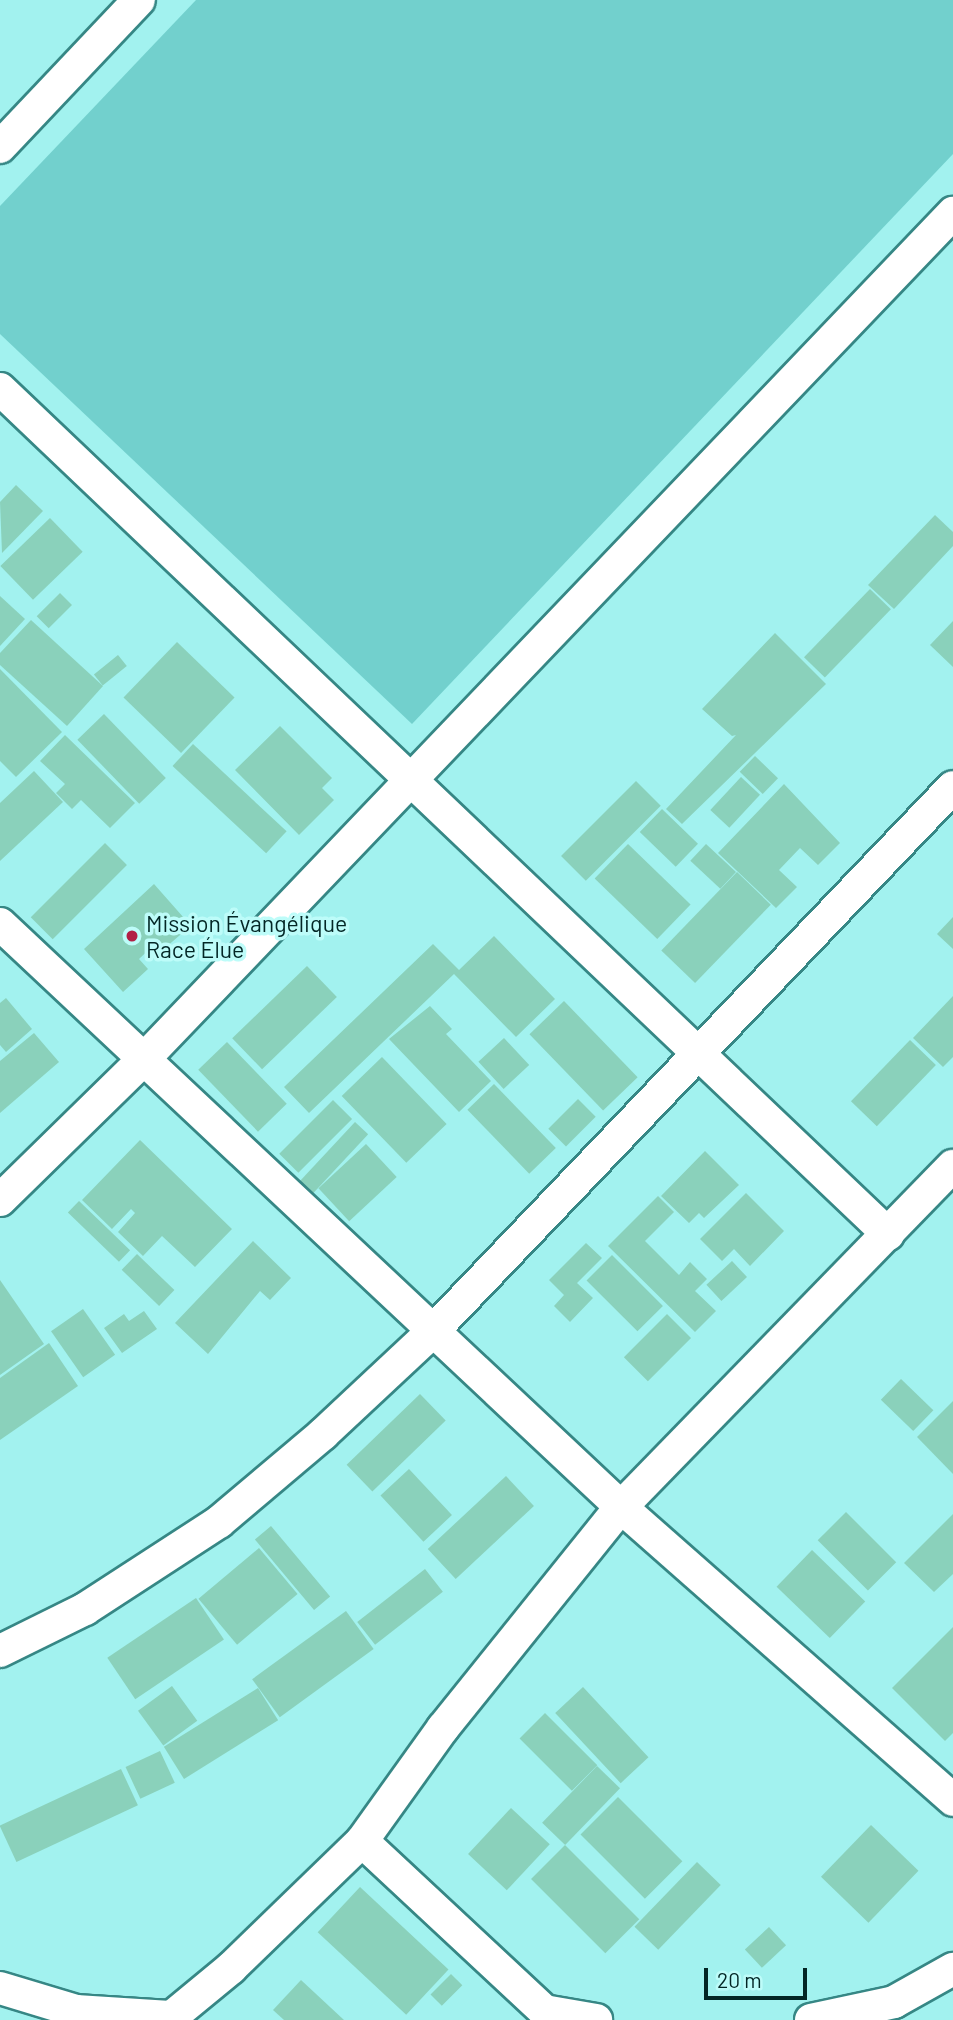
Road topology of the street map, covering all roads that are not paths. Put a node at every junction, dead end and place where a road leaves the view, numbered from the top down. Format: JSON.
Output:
{"nodes":[{"id":1,"x":139,"y":0,"type":"edge"},
{"id":2,"x":0,"y":147,"type":"edge"},
{"id":3,"x":953,"y":213,"type":"edge"},
{"id":4,"x":0,"y":389,"type":"edge"},
{"id":5,"x":410,"y":781,"type":"junction"},
{"id":6,"x":953,"y":787,"type":"edge"},
{"id":7,"x":0,"y":924,"type":"edge"},
{"id":8,"x":698,"y":1054,"type":"junction"},
{"id":9,"x":146,"y":1057,"type":"junction"},
{"id":10,"x":953,"y":1166,"type":"edge"},
{"id":11,"x":0,"y":1199,"type":"edge"},
{"id":12,"x":888,"y":1234,"type":"junction"},
{"id":13,"x":434,"y":1330,"type":"junction"},
{"id":14,"x":621,"y":1507,"type":"junction"},
{"id":15,"x":0,"y":1651,"type":"edge"},
{"id":16,"x":953,"y":1800,"type":"edge"},
{"id":17,"x":362,"y":1841,"type":"junction"},
{"id":18,"x":953,"y":1969,"type":"edge"},
{"id":19,"x":0,"y":1989,"type":"edge"},
{"id":20,"x":169,"y":2019,"type":"edge"},
{"id":21,"x":596,"y":2020,"type":"edge"},
{"id":22,"x":811,"y":2020,"type":"edge"}],
"edges":[{"from":1,"to":2,"type":"street"},
{"from":3,"to":5,"type":"street"},
{"from":4,"to":5,"type":"street"},
{"from":5,"to":8,"type":"street"},
{"from":5,"to":9,"type":"street"},
{"from":6,"to":8,"type":"street"},
{"from":7,"to":9,"type":"street"},
{"from":8,"to":12,"type":"street"},
{"from":8,"to":13,"type":"street"},
{"from":9,"to":11,"type":"street"},
{"from":9,"to":13,"type":"street"},
{"from":10,"to":12,"type":"street"},
{"from":12,"to":14,"type":"street"},
{"from":13,"to":14,"type":"street"},
{"from":13,"to":15,"type":"street"},
{"from":14,"to":16,"type":"street"},
{"from":14,"to":17,"type":"street"},
{"from":17,"to":20,"type":"street"},
{"from":17,"to":21,"type":"street"},
{"from":18,"to":22,"type":"street"},
{"from":19,"to":20,"type":"street"}]}
